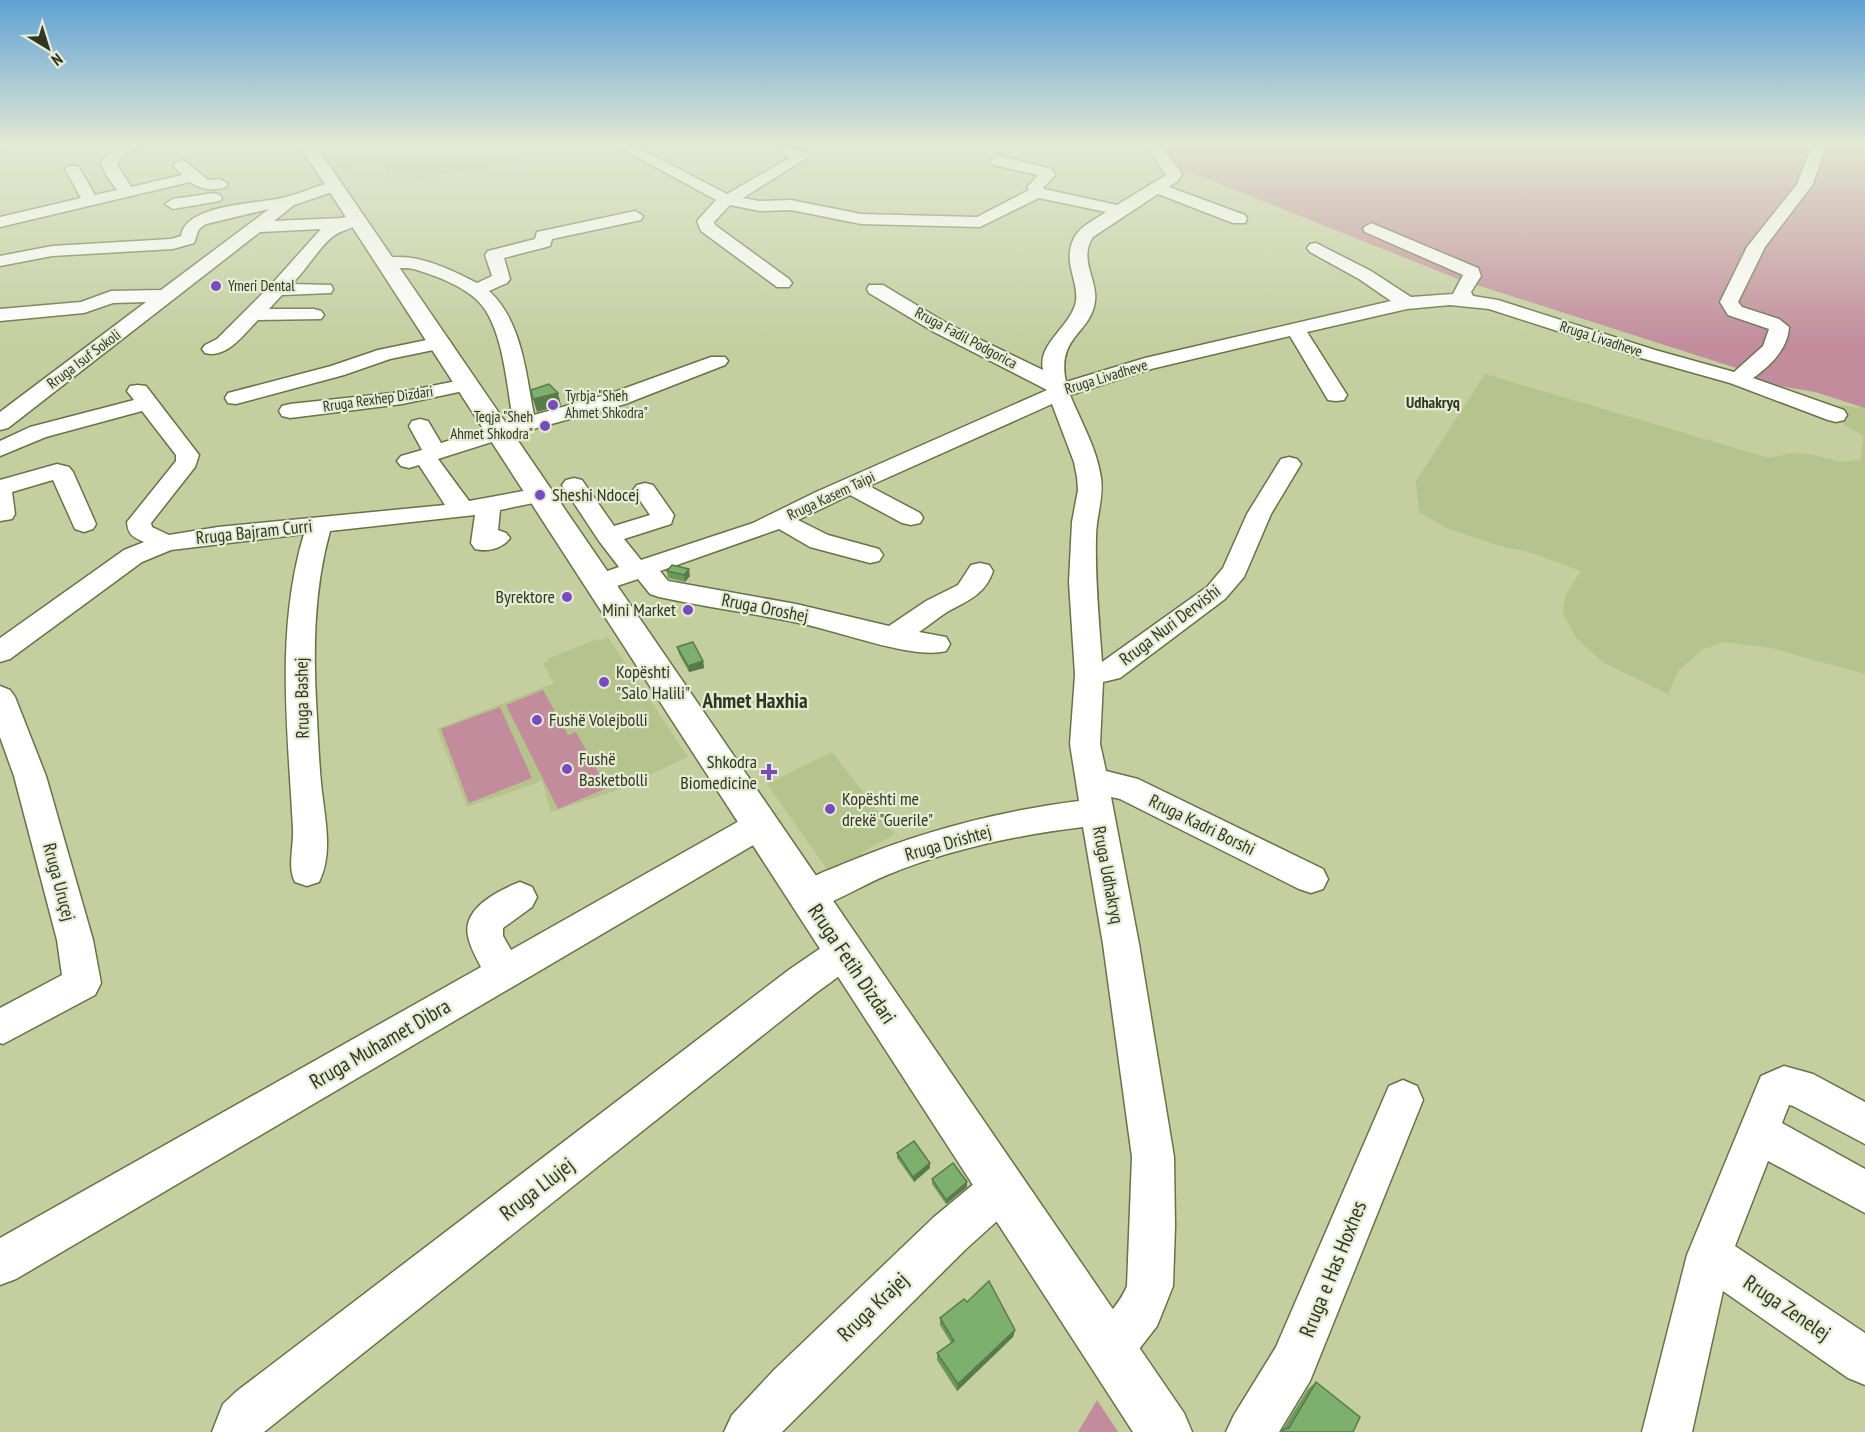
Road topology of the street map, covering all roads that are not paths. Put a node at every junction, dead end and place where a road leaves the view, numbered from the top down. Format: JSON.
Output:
{"nodes":[{"id":1,"x":38,"y":210,"type":"edge"},
{"id":2,"x":212,"y":210,"type":"edge"},
{"id":3,"x":242,"y":210,"type":"edge"},
{"id":4,"x":278,"y":210,"type":"edge"},
{"id":5,"x":344,"y":210,"type":"edge"},
{"id":6,"x":717,"y":210,"type":"edge"},
{"id":7,"x":818,"y":210,"type":"edge"},
{"id":8,"x":1004,"y":210,"type":"edge"},
{"id":9,"x":1120,"y":210,"type":"edge"},
{"id":10,"x":1215,"y":210,"type":"edge"},
{"id":11,"x":1786,"y":210,"type":"edge"},
{"id":12,"x":11,"y":215,"type":"edge"},
{"id":13,"x":216,"y":216,"type":"junction"},
{"id":14,"x":635,"y":216,"type":"dead end"},
{"id":15,"x":1239,"y":219,"type":"dead end"},
{"id":16,"x":348,"y":221,"type":"junction"},
{"id":17,"x":257,"y":227,"type":"junction"},
{"id":18,"x":1371,"y":228,"type":"dead end"},
{"id":19,"x":191,"y":232,"type":"junction"},
{"id":20,"x":35,"y":234,"type":"dead end"},
{"id":21,"x":166,"y":245,"type":"junction"},
{"id":22,"x":1316,"y":248,"type":"dead end"},
{"id":23,"x":0,"y":261,"type":"edge"},
{"id":24,"x":149,"y":263,"type":"dead end"},
{"id":25,"x":387,"y":263,"type":"junction"},
{"id":26,"x":783,"y":283,"type":"dead end"},
{"id":27,"x":324,"y":289,"type":"dead end"},
{"id":28,"x":876,"y":289,"type":"dead end"},
{"id":29,"x":275,"y":290,"type":"junction"},
{"id":30,"x":476,"y":290,"type":"junction"},
{"id":31,"x":166,"y":296,"type":"junction"},
{"id":32,"x":1465,"y":299,"type":"junction"},
{"id":33,"x":1407,"y":303,"type":"junction"},
{"id":34,"x":252,"y":314,"type":"junction"},
{"id":35,"x":0,"y":315,"type":"edge"},
{"id":36,"x":314,"y":315,"type":"dead end"},
{"id":37,"x":1295,"y":329,"type":"junction"},
{"id":38,"x":441,"y":343,"type":"junction"},
{"id":39,"x":212,"y":349,"type":"dead end"},
{"id":40,"x":718,"y":361,"type":"dead end"},
{"id":41,"x":1737,"y":379,"type":"junction"},
{"id":42,"x":466,"y":385,"type":"junction"},
{"id":43,"x":1057,"y":389,"type":"junction"},
{"id":44,"x":1336,"y":395,"type":"dead end"},
{"id":45,"x":0,"y":397,"type":"edge"},
{"id":46,"x":32,"y":398,"type":"junction"},
{"id":47,"x":236,"y":399,"type":"dead end"},
{"id":48,"x":291,"y":411,"type":"dead end"},
{"id":49,"x":1836,"y":415,"type":"dead end"},
{"id":50,"x":1,"y":422,"type":"edge"},
{"id":51,"x":525,"y":424,"type":"junction"},
{"id":52,"x":420,"y":426,"type":"dead end"},
{"id":53,"x":38,"y":432,"type":"junction"},
{"id":54,"x":119,"y":432,"type":"dead end"},
{"id":55,"x":498,"y":433,"type":"junction"},
{"id":56,"x":80,"y":436,"type":"junction"},
{"id":57,"x":0,"y":449,"type":"edge"},
{"id":58,"x":423,"y":457,"type":"junction"},
{"id":59,"x":1289,"y":464,"type":"dead end"},
{"id":60,"x":851,"y":486,"type":"junction"},
{"id":61,"x":0,"y":488,"type":"edge"},
{"id":62,"x":557,"y":490,"type":"junction"},
{"id":63,"x":645,"y":490,"type":"dead end"},
{"id":64,"x":488,"y":506,"type":"junction"},
{"id":65,"x":456,"y":511,"type":"junction"},
{"id":66,"x":3,"y":514,"type":"dead end"},
{"id":67,"x":911,"y":518,"type":"dead end"},
{"id":68,"x":780,"y":520,"type":"junction"},
{"id":69,"x":84,"y":524,"type":"dead end"},
{"id":70,"x":319,"y":525,"type":"junction"},
{"id":71,"x":608,"y":536,"type":"junction"},
{"id":72,"x":497,"y":537,"type":"dead end"},
{"id":73,"x":166,"y":543,"type":"junction"},
{"id":74,"x":870,"y":555,"type":"dead end"},
{"id":75,"x":640,"y":570,"type":"junction"},
{"id":76,"x":980,"y":571,"type":"dead end"},
{"id":77,"x":599,"y":583,"type":"junction"},
{"id":78,"x":896,"y":635,"type":"junction"},
{"id":79,"x":936,"y":644,"type":"dead end"},
{"id":80,"x":0,"y":652,"type":"edge"},
{"id":81,"x":1089,"y":675,"type":"junction"},
{"id":82,"x":0,"y":697,"type":"edge"},
{"id":83,"x":1093,"y":796,"type":"junction"},
{"id":84,"x":760,"y":825,"type":"junction"},
{"id":85,"x":307,"y":872,"type":"dead end"},
{"id":86,"x":1311,"y":879,"type":"dead end"},
{"id":87,"x":520,"y":897,"type":"dead end"},
{"id":88,"x":808,"y":897,"type":"junction"},
{"id":89,"x":844,"y":952,"type":"junction"},
{"id":90,"x":504,"y":972,"type":"junction"},
{"id":91,"x":3,"y":1026,"type":"dead end"},
{"id":92,"x":1402,"y":1100,"type":"dead end"},
{"id":93,"x":1865,"y":1124,"type":"edge"},
{"id":94,"x":1757,"y":1132,"type":"junction"},
{"id":95,"x":1002,"y":1188,"type":"junction"},
{"id":96,"x":1865,"y":1192,"type":"edge"},
{"id":97,"x":1709,"y":1255,"type":"junction"},
{"id":98,"x":0,"y":1263,"type":"edge"},
{"id":99,"x":1109,"y":1349,"type":"junction"},
{"id":100,"x":1865,"y":1361,"type":"edge"},
{"id":101,"x":237,"y":1432,"type":"edge"},
{"id":102,"x":749,"y":1432,"type":"edge"},
{"id":103,"x":1165,"y":1432,"type":"edge"},
{"id":104,"x":1251,"y":1432,"type":"edge"},
{"id":105,"x":1667,"y":1432,"type":"edge"}],
"edges":[{"from":1,"to":12,"type":"street"},
{"from":2,"to":13,"type":"street"},
{"from":3,"to":13,"type":"street"},
{"from":4,"to":17,"type":"street","name":"Rruga Isuf Sokoli"},
{"from":5,"to":16,"type":"main road"},
{"from":6,"to":26,"type":"street"},
{"from":7,"to":8,"type":"street"},
{"from":9,"to":43,"type":"street","name":"Rruga Udhakryq"},
{"from":10,"to":15,"type":"street"},
{"from":11,"to":41,"type":"street"},
{"from":12,"to":20,"type":"street"},
{"from":13,"to":19,"type":"street"},
{"from":14,"to":30,"type":"street"},
{"from":16,"to":17,"type":"street"},
{"from":16,"to":25,"type":"main road"},
{"from":16,"to":29,"type":"street"},
{"from":17,"to":19,"type":"street"},
{"from":17,"to":31,"type":"street","name":"Rruga Isuf Sokoli"},
{"from":18,"to":32,"type":"street"},
{"from":19,"to":21,"type":"street"},
{"from":21,"to":23,"type":"street"},
{"from":21,"to":24,"type":"street"},
{"from":22,"to":33,"type":"street"},
{"from":25,"to":30,"type":"street"},
{"from":25,"to":38,"type":"main road"},
{"from":27,"to":29,"type":"street"},
{"from":28,"to":43,"type":"street","name":"Rruga Fadil Podgorica"},
{"from":29,"to":34,"type":"street"},
{"from":30,"to":51,"type":"street"},
{"from":31,"to":35,"type":"street"},
{"from":31,"to":46,"type":"street","name":"Rruga Isuf Sokoli"},
{"from":32,"to":33,"type":"street","name":"Rruga Livadheve"},
{"from":32,"to":41,"type":"street","name":"Rruga Livadheve"},
{"from":33,"to":37,"type":"street","name":"Rruga Livadheve"},
{"from":34,"to":36,"type":"street"},
{"from":34,"to":39,"type":"street"},
{"from":37,"to":43,"type":"street","name":"Rruga Livadheve"},
{"from":37,"to":44,"type":"street"},
{"from":38,"to":42,"type":"main road"},
{"from":38,"to":47,"type":"street"},
{"from":40,"to":51,"type":"street"},
{"from":41,"to":49,"type":"street","name":"Rruga Livadheve"},
{"from":42,"to":48,"type":"street","name":"Rruga Rexhep Dizdari"},
{"from":42,"to":55,"type":"main road"},
{"from":43,"to":60,"type":"street","name":"Rruga Kasem Taipi"},
{"from":43,"to":81,"type":"street","name":"Rruga Udhakryq"},
{"from":45,"to":46,"type":"street"},
{"from":46,"to":50,"type":"street","name":"Rruga Isuf Sokoli"},
{"from":50,"to":53,"type":"street","name":"Rruga Isuf Sokoli"},
{"from":51,"to":55,"type":"street"},
{"from":52,"to":58,"type":"street","name":"Rruga Rexhep Dizdari"},
{"from":53,"to":56,"type":"street","name":"Rruga Isuf Sokoli"},
{"from":53,"to":57,"type":"street","name":"Rruga Isuf Sokoli"},
{"from":54,"to":56,"type":"street","name":"Rruga Isuf Sokoli"},
{"from":55,"to":58,"type":"street"},
{"from":55,"to":62,"type":"main road"},
{"from":56,"to":73,"type":"street","name":"Rruga Isuf Sokoli"},
{"from":58,"to":65,"type":"street","name":"Rruga Rexhep Dizdari"},
{"from":59,"to":81,"type":"street","name":"Rruga Nuri Dervishi"},
{"from":60,"to":67,"type":"street"},
{"from":60,"to":68,"type":"street","name":"Rruga Kasem Taipi"},
{"from":61,"to":66,"type":"street"},
{"from":61,"to":69,"type":"street"},
{"from":62,"to":64,"type":"street","name":"Rruga Bajram Curri"},
{"from":62,"to":71,"type":"street"},
{"from":62,"to":77,"type":"main road","name":"Rruga Fetih Dizdari"},
{"from":63,"to":71,"type":"street"},
{"from":64,"to":65,"type":"street","name":"Rruga Bajram Curri"},
{"from":64,"to":72,"type":"street"},
{"from":65,"to":70,"type":"street","name":"Rruga Bajram Curri"},
{"from":68,"to":74,"type":"street"},
{"from":68,"to":75,"type":"street","name":"Rruga Kasem Taipi"},
{"from":70,"to":73,"type":"street","name":"Rruga Bajram Curri"},
{"from":70,"to":85,"type":"street","name":"Rruga Bashej"},
{"from":71,"to":75,"type":"street"},
{"from":73,"to":80,"type":"street","name":"Rruga Bajram Curri"},
{"from":75,"to":77,"type":"street","name":"Rruga Kasem Taipi"},
{"from":75,"to":78,"type":"street","name":"Rruga Oroshej"},
{"from":76,"to":78,"type":"street"},
{"from":77,"to":84,"type":"main road","name":"Rruga Fetih Dizdari"},
{"from":78,"to":79,"type":"street","name":"Rruga Oroshej"},
{"from":81,"to":83,"type":"street","name":"Rruga Udhakryq"},
{"from":82,"to":91,"type":"street","name":"Rruga Uruçej"},
{"from":83,"to":86,"type":"street","name":"Rruga Kadri Borshi"},
{"from":83,"to":88,"type":"street","name":"Rruga Drishtej"},
{"from":83,"to":99,"type":"street","name":"Rruga Udhakryq"},
{"from":84,"to":88,"type":"main road","name":"Rruga Fetih Dizdari"},
{"from":84,"to":90,"type":"street","name":"Rruga Muhamet Dibra"},
{"from":87,"to":90,"type":"street"},
{"from":88,"to":89,"type":"main road","name":"Rruga Fetih Dizdari"},
{"from":89,"to":95,"type":"main road","name":"Rruga Fetih Dizdari"},
{"from":89,"to":101,"type":"street","name":"Rruga Llujej"},
{"from":90,"to":98,"type":"street","name":"Rruga Muhamet Dibra"},
{"from":92,"to":104,"type":"street","name":"Rruga e Has Hoxhes"},
{"from":93,"to":94,"type":"street"},
{"from":94,"to":96,"type":"street"},
{"from":94,"to":97,"type":"street"},
{"from":95,"to":99,"type":"main road","name":"Rruga Fetih Dizdari"},
{"from":95,"to":102,"type":"street","name":"Rruga Krajej"},
{"from":97,"to":100,"type":"street","name":"Rruga Zenelej"},
{"from":97,"to":105,"type":"street"},
{"from":99,"to":103,"type":"main road","name":"Rruga Fetih Dizdari"}]}
